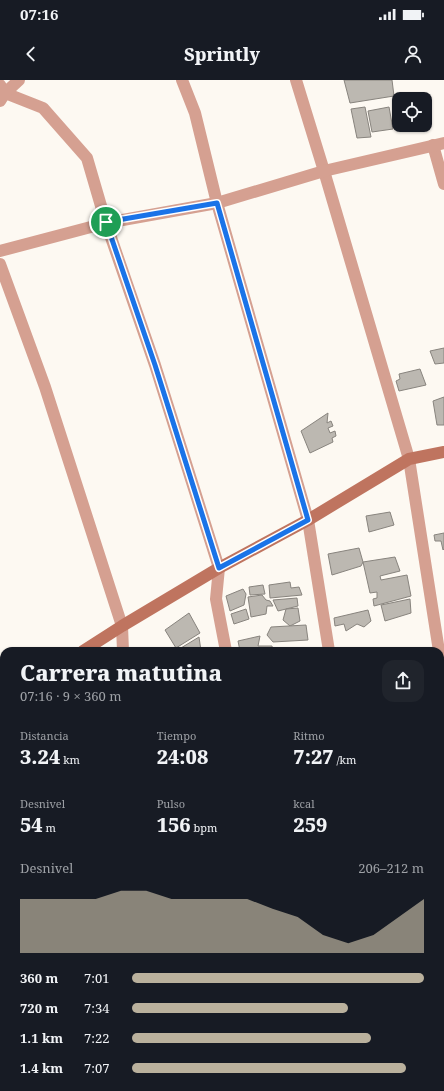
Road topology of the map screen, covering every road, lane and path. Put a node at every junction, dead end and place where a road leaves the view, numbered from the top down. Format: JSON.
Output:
{"nodes":[{"id":1,"x":19,"y":80,"type":"edge"},
{"id":2,"x":182,"y":80,"type":"edge"},
{"id":3,"x":296,"y":80,"type":"edge"},
{"id":4,"x":2,"y":93,"type":"edge"},
{"id":5,"x":439,"y":144,"type":"edge"},
{"id":6,"x":324,"y":171,"type":"junction"},
{"id":7,"x":444,"y":184,"type":"edge"},
{"id":8,"x":217,"y":203,"type":"junction"},
{"id":9,"x":106,"y":222,"type":"junction"},
{"id":10,"x":0,"y":251,"type":"edge"},
{"id":11,"x":0,"y":264,"type":"edge"},
{"id":12,"x":444,"y":452,"type":"edge"},
{"id":13,"x":410,"y":459,"type":"junction"},
{"id":14,"x":308,"y":520,"type":"junction"},
{"id":15,"x":219,"y":568,"type":"junction"},
{"id":16,"x":122,"y":626,"type":"junction"},
{"id":17,"x":88,"y":647,"type":"edge"},
{"id":18,"x":123,"y":647,"type":"edge"},
{"id":19,"x":225,"y":647,"type":"edge"},
{"id":20,"x":328,"y":647,"type":"edge"},
{"id":21,"x":438,"y":647,"type":"edge"}],
"edges":[{"from":1,"to":4,"type":"street"},
{"from":2,"to":8,"type":"street"},
{"from":3,"to":6,"type":"street"},
{"from":4,"to":9,"type":"street"},
{"from":5,"to":6,"type":"street"},
{"from":5,"to":7,"type":"street"},
{"from":6,"to":8,"type":"street"},
{"from":6,"to":13,"type":"street"},
{"from":8,"to":9,"type":"street"},
{"from":8,"to":14,"type":"street"},
{"from":9,"to":10,"type":"street"},
{"from":9,"to":15,"type":"street"},
{"from":11,"to":16,"type":"street"},
{"from":12,"to":13,"type":"street"},
{"from":13,"to":14,"type":"street"},
{"from":13,"to":21,"type":"street"},
{"from":14,"to":15,"type":"street"},
{"from":14,"to":20,"type":"street"},
{"from":15,"to":16,"type":"street"},
{"from":15,"to":19,"type":"street"},
{"from":16,"to":17,"type":"street"},
{"from":16,"to":18,"type":"street"}]}
